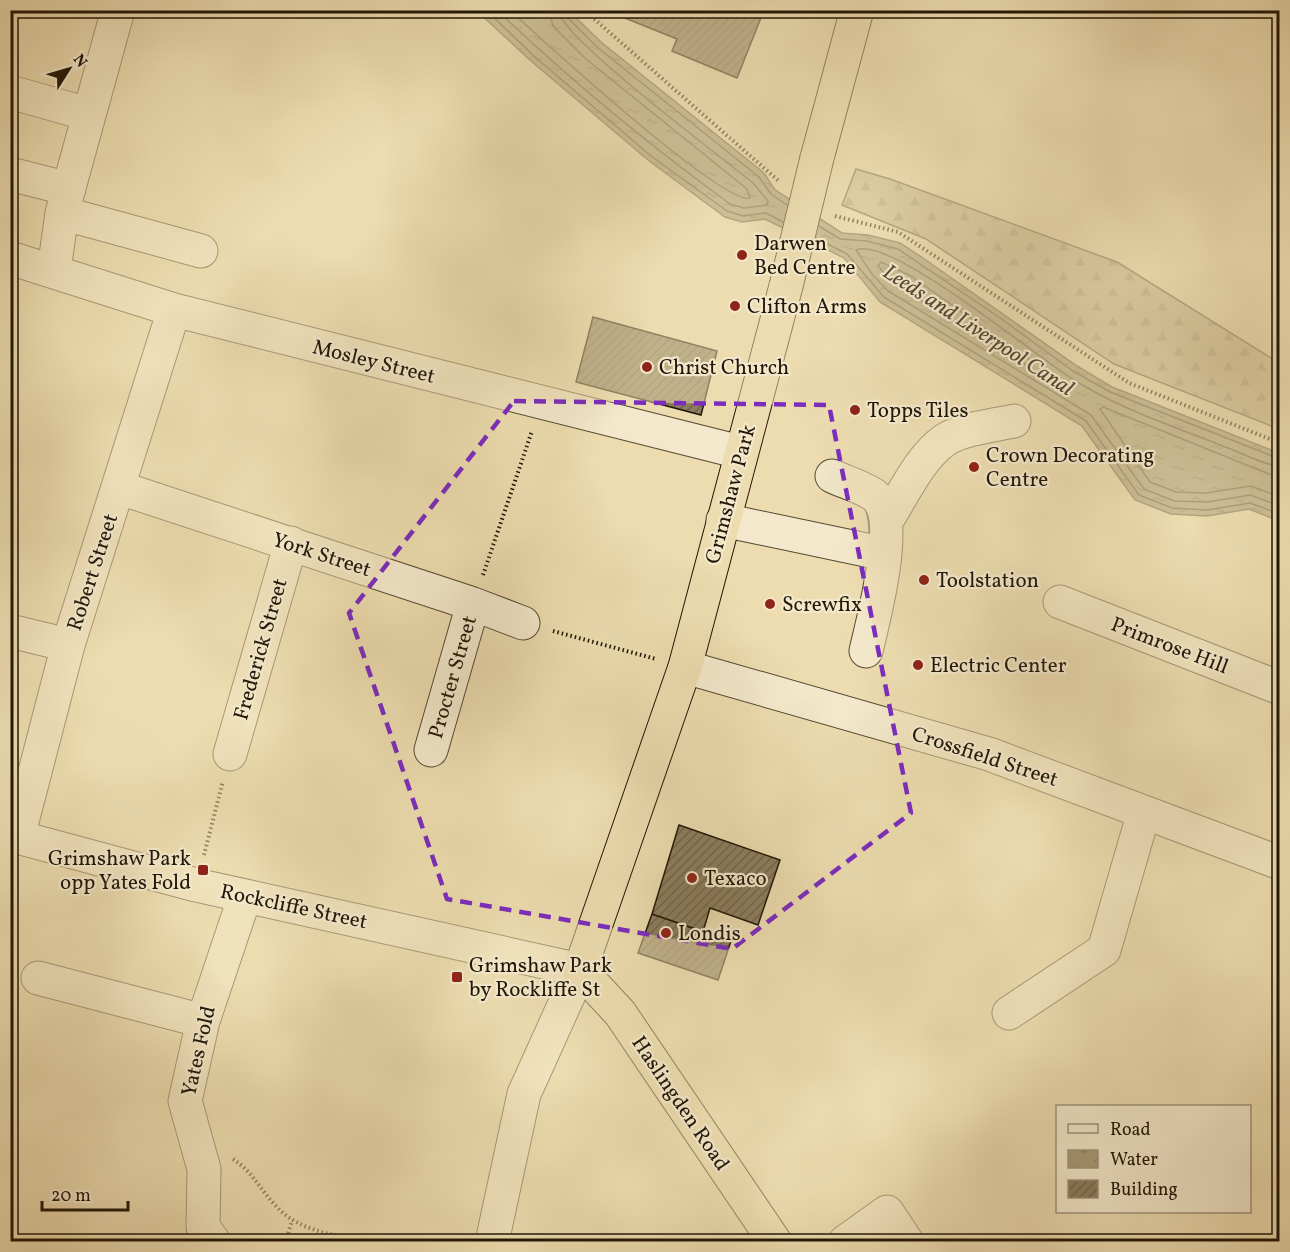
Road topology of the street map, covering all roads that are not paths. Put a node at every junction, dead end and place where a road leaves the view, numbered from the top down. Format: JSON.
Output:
{"nodes":[{"id":1,"x":118,"y":10,"type":"edge"},
{"id":2,"x":857,"y":10,"type":"edge"},
{"id":3,"x":10,"y":92,"type":"edge"},
{"id":4,"x":88,"y":114,"type":"junction"},
{"id":5,"x":10,"y":174,"type":"edge"},
{"id":6,"x":66,"y":201,"type":"junction"},
{"id":7,"x":201,"y":251,"type":"dead end"},
{"id":8,"x":10,"y":258,"type":"edge"},
{"id":9,"x":54,"y":270,"type":"junction"},
{"id":10,"x":174,"y":310,"type":"junction"},
{"id":11,"x":1014,"y":421,"type":"dead end"},
{"id":12,"x":740,"y":452,"type":"junction"},
{"id":13,"x":832,"y":476,"type":"dead end"},
{"id":14,"x":120,"y":488,"type":"junction"},
{"id":15,"x":723,"y":520,"type":"junction"},
{"id":16,"x":887,"y":520,"type":"junction"},
{"id":17,"x":291,"y":543,"type":"junction"},
{"id":18,"x":885,"y":554,"type":"junction"},
{"id":19,"x":1060,"y":602,"type":"dead end"},
{"id":20,"x":473,"y":604,"type":"junction"},
{"id":21,"x":523,"y":624,"type":"road end"},
{"id":22,"x":10,"y":631,"type":"edge"},
{"id":23,"x":68,"y":645,"type":"junction"},
{"id":24,"x":866,"y":651,"type":"dead end"},
{"id":25,"x":685,"y":667,"type":"junction"},
{"id":26,"x":1280,"y":688,"type":"edge"},
{"id":27,"x":431,"y":750,"type":"dead end"},
{"id":28,"x":230,"y":754,"type":"road end"},
{"id":29,"x":1144,"y":812,"type":"junction"},
{"id":30,"x":14,"y":836,"type":"edge"},
{"id":31,"x":1280,"y":863,"type":"edge"},
{"id":32,"x":245,"y":896,"type":"junction"},
{"id":33,"x":580,"y":970,"type":"junction"},
{"id":34,"x":38,"y":978,"type":"dead end"},
{"id":35,"x":1009,"y":1013,"type":"dead end"},
{"id":36,"x":203,"y":1021,"type":"junction"},
{"id":37,"x":214,"y":1242,"type":"edge"},
{"id":38,"x":492,"y":1242,"type":"edge"},
{"id":39,"x":775,"y":1242,"type":"edge"},
{"id":40,"x":845,"y":1242,"type":"edge"},
{"id":41,"x":907,"y":1242,"type":"edge"}],
"edges":[{"from":1,"to":4,"type":"street"},
{"from":2,"to":12,"type":"highway","name":"Grimshaw Park","bridge":true},
{"from":3,"to":4,"type":"street"},
{"from":4,"to":6,"type":"street"},
{"from":5,"to":6,"type":"street"},
{"from":6,"to":7,"type":"street"},
{"from":6,"to":9,"type":"street"},
{"from":8,"to":9,"type":"street","name":"Mosley Street"},
{"from":9,"to":10,"type":"street","name":"Mosley Street"},
{"from":10,"to":12,"type":"street","name":"Mosley Street"},
{"from":10,"to":14,"type":"street","name":"Robert Street"},
{"from":11,"to":16,"type":"street"},
{"from":12,"to":15,"type":"highway","name":"Grimshaw Park"},
{"from":13,"to":16,"type":"street"},
{"from":14,"to":17,"type":"street","name":"York Street"},
{"from":14,"to":23,"type":"street","name":"Robert Street"},
{"from":15,"to":18,"type":"street"},
{"from":15,"to":25,"type":"highway","name":"Grimshaw Park"},
{"from":16,"to":18,"type":"street"},
{"from":17,"to":20,"type":"street","name":"York Street"},
{"from":17,"to":28,"type":"street","name":"Frederick Street"},
{"from":18,"to":24,"type":"street"},
{"from":19,"to":26,"type":"street","name":"Primrose Hill"},
{"from":20,"to":21,"type":"street","name":"York Street"},
{"from":20,"to":27,"type":"street","name":"Procter Street"},
{"from":22,"to":23,"type":"street"},
{"from":23,"to":30,"type":"street","name":"Robert Street"},
{"from":25,"to":29,"type":"street","name":"Crossfield Street"},
{"from":25,"to":33,"type":"highway","name":"Grimshaw Park"},
{"from":29,"to":31,"type":"street","name":"Crossfield Street"},
{"from":29,"to":35,"type":"street"},
{"from":30,"to":32,"type":"street","name":"Rockcliffe Street"},
{"from":32,"to":33,"type":"street","name":"Rockcliffe Street"},
{"from":32,"to":36,"type":"street","name":"Yates Fold"},
{"from":33,"to":38,"type":"street"},
{"from":33,"to":39,"type":"highway","name":"Haslingden Road"},
{"from":34,"to":36,"type":"street"},
{"from":36,"to":37,"type":"street","name":"Yates Fold"},
{"from":40,"to":41,"type":"street"}]}
